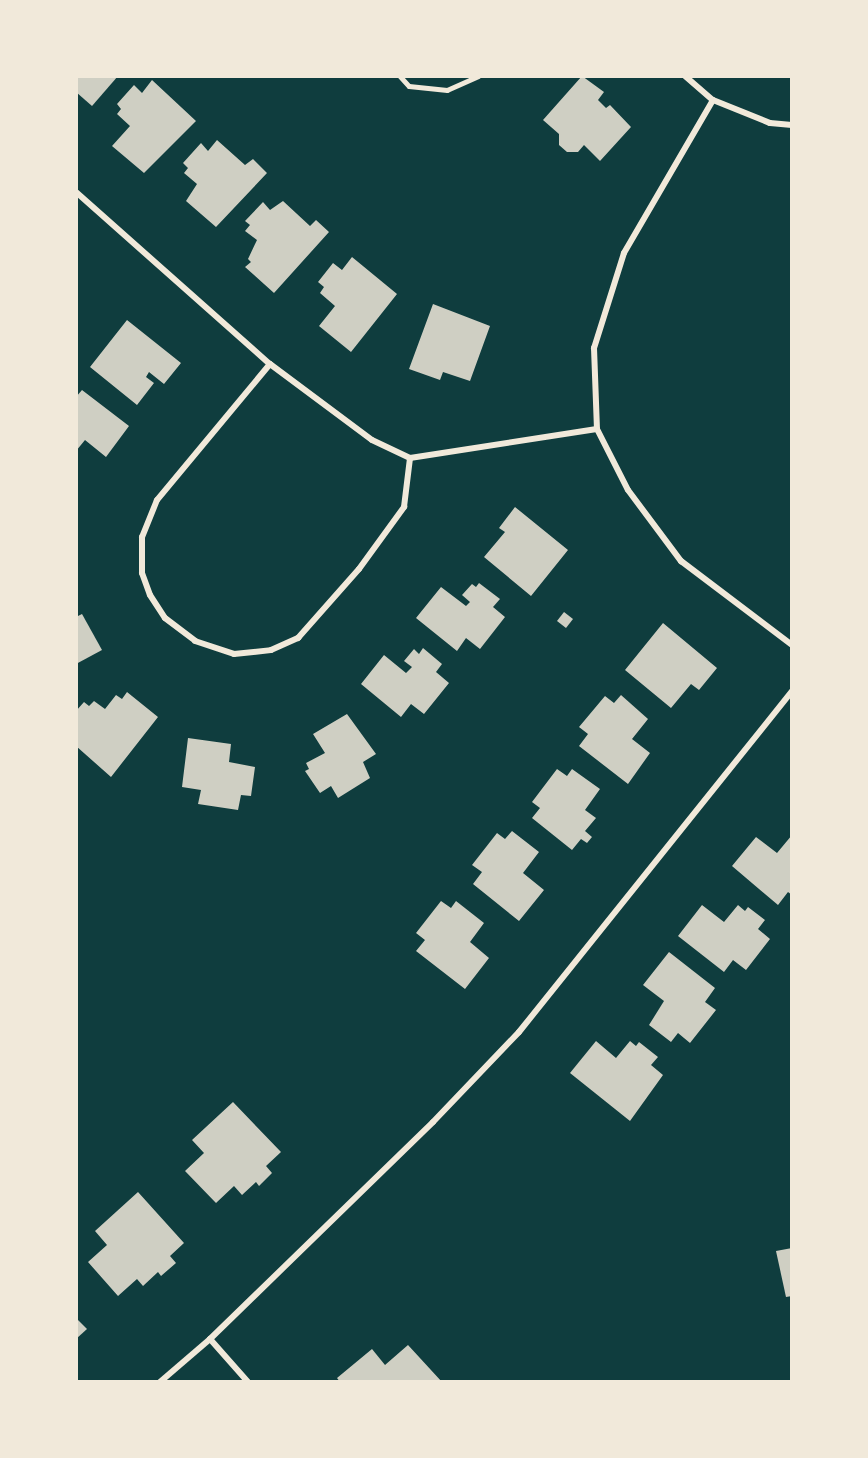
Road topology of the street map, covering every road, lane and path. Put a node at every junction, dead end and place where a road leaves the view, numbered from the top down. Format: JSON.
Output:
{"nodes":[{"id":1,"x":400,"y":76,"type":"edge"},
{"id":2,"x":478,"y":76,"type":"edge"},
{"id":3,"x":685,"y":76,"type":"edge"},
{"id":4,"x":713,"y":100,"type":"junction"},
{"id":5,"x":792,"y":125,"type":"edge"},
{"id":6,"x":76,"y":192,"type":"edge"},
{"id":7,"x":270,"y":364,"type":"junction"},
{"id":8,"x":597,"y":429,"type":"junction"},
{"id":9,"x":410,"y":458,"type":"junction"},
{"id":10,"x":792,"y":645,"type":"edge"},
{"id":11,"x":792,"y":691,"type":"edge"},
{"id":12,"x":210,"y":1339,"type":"junction"},
{"id":13,"x":160,"y":1382,"type":"edge"},
{"id":14,"x":248,"y":1382,"type":"edge"}],
"edges":[{"from":1,"to":2,"type":"lane"},
{"from":3,"to":4,"type":"street"},
{"from":4,"to":5,"type":"street"},
{"from":4,"to":8,"type":"street"},
{"from":6,"to":7,"type":"street"},
{"from":7,"to":9,"type":"street"},
{"from":7,"to":9,"type":"street"},
{"from":8,"to":9,"type":"street"},
{"from":8,"to":10,"type":"street"},
{"from":11,"to":12,"type":"street"},
{"from":12,"to":13,"type":"street"},
{"from":12,"to":14,"type":"street"}]}
